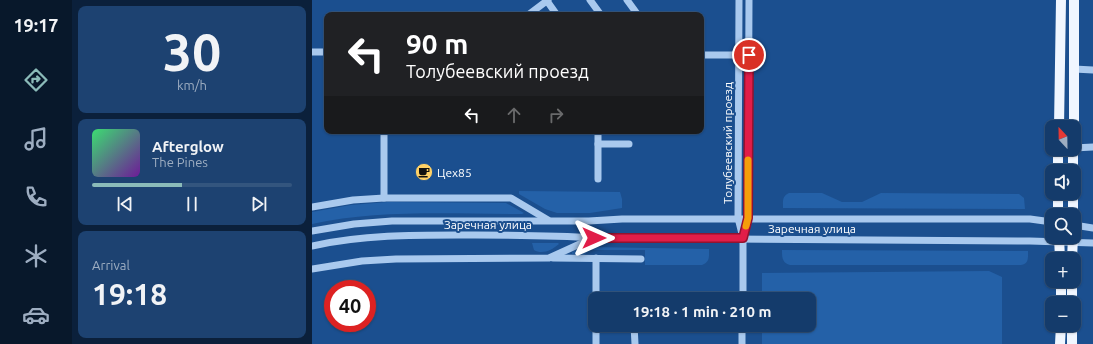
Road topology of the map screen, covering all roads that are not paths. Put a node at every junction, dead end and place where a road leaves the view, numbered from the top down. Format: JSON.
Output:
{"nodes":[{"id":1,"x":547,"y":0,"type":"edge"},
{"id":2,"x":590,"y":0,"type":"edge"},
{"id":3,"x":627,"y":0,"type":"edge"},
{"id":4,"x":739,"y":0,"type":"edge"},
{"id":5,"x":749,"y":0,"type":"edge"},
{"id":6,"x":1061,"y":0,"type":"edge"},
{"id":7,"x":1074,"y":0,"type":"edge"},
{"id":8,"x":532,"y":12,"type":"edge"},
{"id":9,"x":556,"y":12,"type":"edge"},
{"id":10,"x":599,"y":12,"type":"edge"},
{"id":11,"x":636,"y":12,"type":"edge"},
{"id":12,"x":312,"y":52,"type":"edge"},
{"id":13,"x":324,"y":52,"type":"edge"},
{"id":14,"x":704,"y":55,"type":"edge"},
{"id":15,"x":738,"y":55,"type":"junction"},
{"id":16,"x":749,"y":55,"type":"junction"},
{"id":17,"x":1074,"y":69,"type":"junction"},
{"id":18,"x":1093,"y":70,"type":"edge"},
{"id":19,"x":1059,"y":120,"type":"edge"},
{"id":20,"x":1074,"y":120,"type":"edge"},
{"id":21,"x":384,"y":134,"type":"edge"},
{"id":22,"x":598,"y":134,"type":"edge"},
{"id":23,"x":598,"y":144,"type":"junction"},
{"id":24,"x":629,"y":144,"type":"dead end"},
{"id":25,"x":1093,"y":147,"type":"edge"},
{"id":26,"x":1081,"y":148,"type":"edge"},
{"id":27,"x":598,"y":179,"type":"dead end"},
{"id":28,"x":384,"y":198,"type":"junction"},
{"id":29,"x":312,"y":207,"type":"edge"},
{"id":30,"x":738,"y":218,"type":"junction"},
{"id":31,"x":748,"y":218,"type":"junction"},
{"id":32,"x":548,"y":221,"type":"junction"},
{"id":33,"x":1045,"y":221,"type":"edge"},
{"id":34,"x":1081,"y":226,"type":"edge"},
{"id":35,"x":1093,"y":228,"type":"edge"},
{"id":36,"x":312,"y":231,"type":"edge"},
{"id":37,"x":594,"y":238,"type":"junction"},
{"id":38,"x":743,"y":238,"type":"junction"},
{"id":39,"x":1045,"y":239,"type":"edge"},
{"id":40,"x":1081,"y":241,"type":"edge"},
{"id":41,"x":1093,"y":243,"type":"edge"},
{"id":42,"x":312,"y":246,"type":"edge"},
{"id":43,"x":548,"y":258,"type":"junction"},
{"id":44,"x":596,"y":258,"type":"junction"},
{"id":45,"x":641,"y":259,"type":"dead end"},
{"id":46,"x":312,"y":269,"type":"edge"},
{"id":47,"x":596,"y":292,"type":"edge"},
{"id":48,"x":742,"y":292,"type":"edge"},
{"id":49,"x":596,"y":332,"type":"edge"},
{"id":50,"x":634,"y":332,"type":"edge"},
{"id":51,"x":742,"y":332,"type":"edge"},
{"id":52,"x":1060,"y":332,"type":"edge"},
{"id":53,"x":1072,"y":332,"type":"edge"},
{"id":54,"x":596,"y":344,"type":"edge"},
{"id":55,"x":635,"y":344,"type":"edge"},
{"id":56,"x":742,"y":344,"type":"edge"},
{"id":57,"x":1060,"y":344,"type":"edge"},
{"id":58,"x":1072,"y":344,"type":"edge"}],
"edges":[{"from":1,"to":8,"type":"street"},
{"from":1,"to":9,"type":"street"},
{"from":2,"to":10,"type":"street"},
{"from":3,"to":11,"type":"street"},
{"from":4,"to":15,"type":"street","name":"Толубеевский проезд"},
{"from":5,"to":16,"type":"street","name":"Толубеевский проезд"},
{"from":6,"to":19,"type":"main road"},
{"from":7,"to":17,"type":"main road"},
{"from":12,"to":13,"type":"street"},
{"from":14,"to":15,"type":"street"},
{"from":15,"to":16,"type":"street"},
{"from":15,"to":30,"type":"street","name":"Толубеевский проезд"},
{"from":16,"to":31,"type":"street","name":"Толубеевский проезд"},
{"from":17,"to":18,"type":"street"},
{"from":17,"to":20,"type":"main road"},
{"from":21,"to":28,"type":"street"},
{"from":22,"to":23,"type":"street"},
{"from":23,"to":24,"type":"street"},
{"from":23,"to":27,"type":"street"},
{"from":25,"to":26,"type":"street"},
{"from":28,"to":29,"type":"street"},
{"from":28,"to":32,"type":"street"},
{"from":30,"to":31,"type":"street","name":"Заречная улица"},
{"from":30,"to":32,"type":"street","name":"Заречная улица"},
{"from":30,"to":38,"type":"street","name":"Толубеевский проезд"},
{"from":31,"to":33,"type":"street","name":"Заречная улица"},
{"from":31,"to":38,"type":"street","name":"Толубеевский проезд"},
{"from":32,"to":36,"type":"street","name":"Заречная улица"},
{"from":34,"to":35,"type":"street"},
{"from":37,"to":38,"type":"street","name":"Заречная улица"},
{"from":37,"to":42,"type":"street","name":"Заречная улица"},
{"from":37,"to":43,"type":"street"},
{"from":38,"to":39,"type":"street","name":"Заречная улица"},
{"from":38,"to":48,"type":"street","name":"Толубеевский проезд"},
{"from":40,"to":41,"type":"street","name":"Заречная улица"},
{"from":43,"to":44,"type":"street"},
{"from":43,"to":46,"type":"street"},
{"from":44,"to":45,"type":"street"},
{"from":44,"to":47,"type":"street"},
{"from":49,"to":54,"type":"street"},
{"from":50,"to":55,"type":"street"},
{"from":51,"to":56,"type":"street"},
{"from":52,"to":57,"type":"main road"},
{"from":53,"to":58,"type":"main road"}]}
